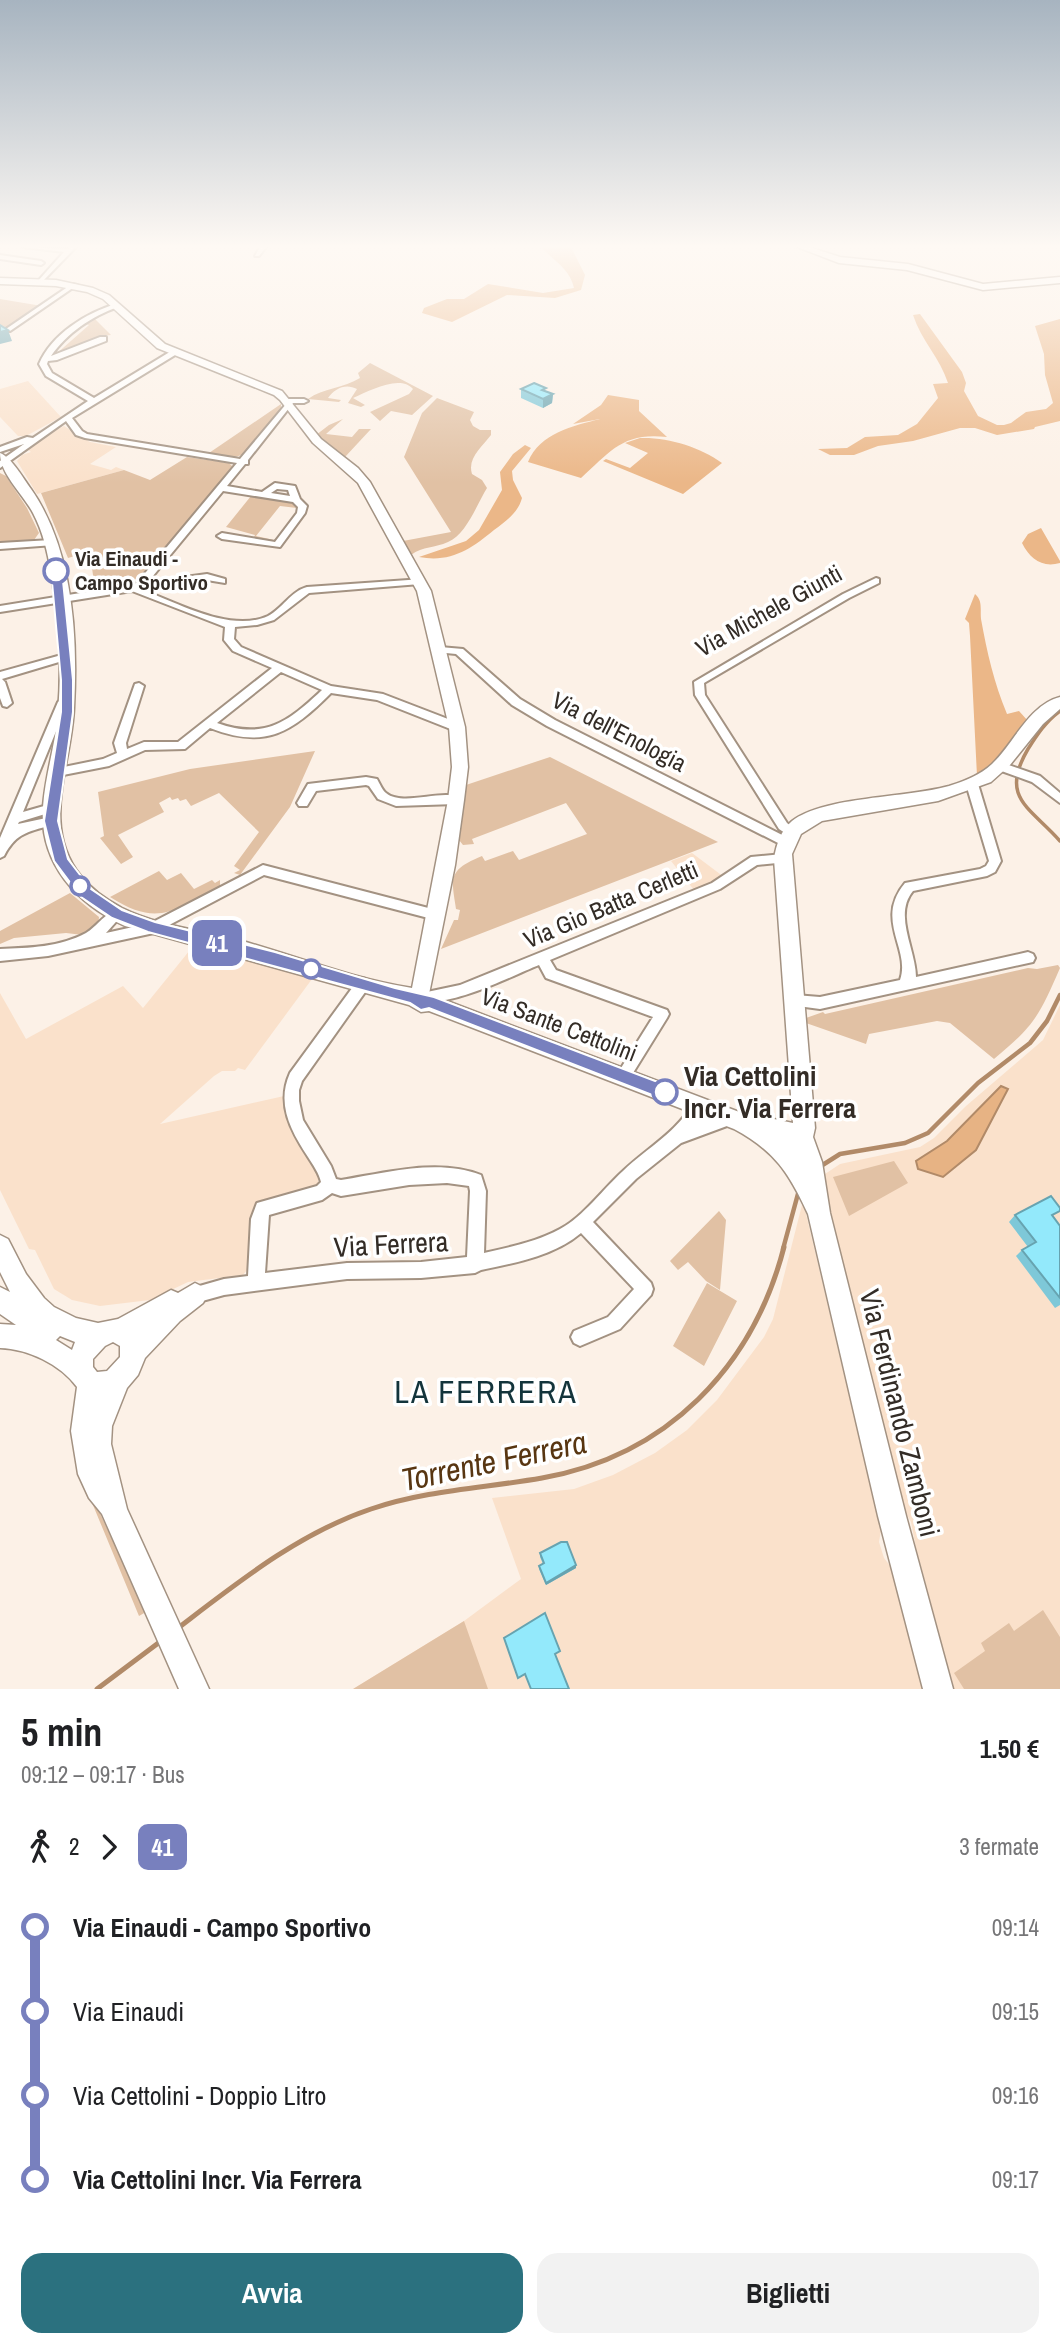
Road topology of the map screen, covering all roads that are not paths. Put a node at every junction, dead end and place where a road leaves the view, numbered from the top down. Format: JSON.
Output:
{"nodes":[{"id":1,"x":14,"y":326,"type":"edge"},
{"id":2,"x":77,"y":326,"type":"edge"},
{"id":3,"x":138,"y":326,"type":"edge"},
{"id":4,"x":8,"y":330,"type":"edge"},
{"id":5,"x":103,"y":339,"type":"dead end"},
{"id":6,"x":176,"y":352,"type":"junction"},
{"id":7,"x":45,"y":359,"type":"junction"},
{"id":8,"x":94,"y":401,"type":"junction"},
{"id":9,"x":304,"y":401,"type":"dead end"},
{"id":10,"x":289,"y":402,"type":"junction"},
{"id":11,"x":299,"y":416,"type":"junction"},
{"id":12,"x":67,"y":417,"type":"junction"},
{"id":13,"x":281,"y":417,"type":"junction"},
{"id":14,"x":272,"y":429,"type":"junction"},
{"id":15,"x":3,"y":462,"type":"edge"},
{"id":16,"x":245,"y":462,"type":"junction"},
{"id":17,"x":222,"y":488,"type":"junction"},
{"id":18,"x":222,"y":536,"type":"dead end"},
{"id":19,"x":51,"y":543,"type":"junction"},
{"id":20,"x":0,"y":546,"type":"edge"},
{"id":21,"x":222,"y":580,"type":"dead end"},
{"id":22,"x":420,"y":581,"type":"junction"},
{"id":23,"x":876,"y":581,"type":"dead end"},
{"id":24,"x":136,"y":587,"type":"junction"},
{"id":25,"x":60,"y":599,"type":"junction"},
{"id":26,"x":0,"y":609,"type":"edge"},
{"id":27,"x":230,"y":624,"type":"junction"},
{"id":28,"x":440,"y":647,"type":"junction"},
{"id":29,"x":65,"y":657,"type":"junction"},
{"id":30,"x":279,"y":668,"type":"junction"},
{"id":31,"x":0,"y":676,"type":"edge"},
{"id":32,"x":0,"y":682,"type":"edge"},
{"id":33,"x":139,"y":686,"type":"dead end"},
{"id":34,"x":330,"y":689,"type":"junction"},
{"id":35,"x":67,"y":692,"type":"junction"},
{"id":36,"x":1060,"y":702,"type":"edge"},
{"id":37,"x":7,"y":703,"type":"dead end"},
{"id":38,"x":210,"y":724,"type":"junction"},
{"id":39,"x":457,"y":727,"type":"junction"},
{"id":40,"x":123,"y":754,"type":"junction"},
{"id":41,"x":1009,"y":769,"type":"junction"},
{"id":42,"x":58,"y":772,"type":"junction"},
{"id":43,"x":972,"y":784,"type":"junction"},
{"id":44,"x":1060,"y":799,"type":"edge"},
{"id":45,"x":456,"y":800,"type":"junction"},
{"id":46,"x":303,"y":803,"type":"dead end"},
{"id":47,"x":51,"y":814,"type":"junction"},
{"id":48,"x":16,"y":818,"type":"junction"},
{"id":49,"x":787,"y":844,"type":"junction"},
{"id":50,"x":2,"y":849,"type":"edge"},
{"id":51,"x":436,"y":915,"type":"junction"},
{"id":52,"x":121,"y":916,"type":"junction"},
{"id":53,"x":154,"y":928,"type":"junction"},
{"id":54,"x":114,"y":935,"type":"junction"},
{"id":55,"x":79,"y":944,"type":"junction"},
{"id":56,"x":0,"y":955,"type":"edge"},
{"id":57,"x":542,"y":958,"type":"junction"},
{"id":58,"x":1028,"y":958,"type":"dead end"},
{"id":59,"x":363,"y":984,"type":"junction"},
{"id":60,"x":904,"y":986,"type":"junction"},
{"id":61,"x":453,"y":993,"type":"junction"},
{"id":62,"x":424,"y":996,"type":"junction"},
{"id":63,"x":795,"y":1001,"type":"junction"},
{"id":64,"x":461,"y":1016,"type":"junction"},
{"id":65,"x":623,"y":1076,"type":"junction"},
{"id":66,"x":295,"y":1078,"type":"joint"},
{"id":67,"x":700,"y":1105,"type":"junction"},
{"id":68,"x":737,"y":1120,"type":"junction"},
{"id":69,"x":672,"y":1141,"type":"junction"},
{"id":70,"x":794,"y":1146,"type":"junction"},
{"id":71,"x":329,"y":1185,"type":"junction"},
{"id":72,"x":582,"y":1222,"type":"junction"},
{"id":73,"x":0,"y":1247,"type":"edge"},
{"id":74,"x":475,"y":1265,"type":"junction"},
{"id":75,"x":256,"y":1283,"type":"junction"},
{"id":76,"x":195,"y":1295,"type":"joint"},
{"id":77,"x":0,"y":1299,"type":"edge"},
{"id":78,"x":68,"y":1329,"type":"junction"},
{"id":79,"x":0,"y":1336,"type":"edge"},
{"id":80,"x":580,"y":1337,"type":"dead end"},
{"id":81,"x":117,"y":1339,"type":"junction"},
{"id":82,"x":85,"y":1378,"type":"junction"},
{"id":83,"x":117,"y":1380,"type":"junction"},
{"id":84,"x":114,"y":1511,"type":"junction"},
{"id":85,"x":194,"y":1689,"type":"edge"},
{"id":86,"x":938,"y":1689,"type":"edge"}],
"edges":[{"from":1,"to":4,"type":"street"},
{"from":2,"to":7,"type":"street"},
{"from":3,"to":6,"type":"street"},
{"from":5,"to":7,"type":"street"},
{"from":6,"to":8,"type":"street"},
{"from":6,"to":10,"type":"street"},
{"from":7,"to":8,"type":"street"},
{"from":8,"to":12,"type":"street"},
{"from":9,"to":10,"type":"street"},
{"from":10,"to":11,"type":"street"},
{"from":10,"to":13,"type":"street"},
{"from":11,"to":13,"type":"street"},
{"from":11,"to":14,"type":"street"},
{"from":11,"to":22,"type":"street"},
{"from":12,"to":15,"type":"street"},
{"from":12,"to":16,"type":"street"},
{"from":13,"to":14,"type":"street"},
{"from":14,"to":16,"type":"street"},
{"from":15,"to":19,"type":"street"},
{"from":16,"to":17,"type":"street"},
{"from":17,"to":18,"type":"street"},
{"from":17,"to":24,"type":"street"},
{"from":19,"to":20,"type":"street"},
{"from":19,"to":25,"type":"street"},
{"from":21,"to":24,"type":"street"},
{"from":22,"to":27,"type":"street"},
{"from":22,"to":28,"type":"street"},
{"from":23,"to":49,"type":"street","name":"Via Michele Giunti"},
{"from":24,"to":25,"type":"street"},
{"from":24,"to":27,"type":"street"},
{"from":25,"to":26,"type":"street"},
{"from":25,"to":29,"type":"street"},
{"from":27,"to":30,"type":"street"},
{"from":28,"to":39,"type":"street"},
{"from":28,"to":49,"type":"street","name":"Via dell'Enologia"},
{"from":29,"to":31,"type":"street"},
{"from":29,"to":35,"type":"street"},
{"from":30,"to":34,"type":"street"},
{"from":30,"to":38,"type":"street"},
{"from":32,"to":37,"type":"street"},
{"from":33,"to":40,"type":"street"},
{"from":34,"to":38,"type":"street"},
{"from":34,"to":39,"type":"street"},
{"from":35,"to":42,"type":"street"},
{"from":35,"to":48,"type":"street"},
{"from":36,"to":41,"type":"street"},
{"from":38,"to":40,"type":"street"},
{"from":39,"to":45,"type":"street"},
{"from":40,"to":42,"type":"street"},
{"from":41,"to":43,"type":"street"},
{"from":41,"to":44,"type":"street"},
{"from":42,"to":47,"type":"street"},
{"from":43,"to":49,"type":"street"},
{"from":43,"to":60,"type":"street"},
{"from":45,"to":46,"type":"street"},
{"from":45,"to":51,"type":"street"},
{"from":47,"to":48,"type":"street"},
{"from":47,"to":50,"type":"street"},
{"from":47,"to":52,"type":"street","name":"Via Sante Cettolini"},
{"from":48,"to":50,"type":"street"},
{"from":49,"to":57,"type":"street","name":"Via Gio Batta Cerletti"},
{"from":49,"to":63,"type":"street"},
{"from":51,"to":53,"type":"street"},
{"from":51,"to":62,"type":"street"},
{"from":52,"to":53,"type":"street","name":"Via Sante Cettolini"},
{"from":52,"to":54,"type":"street"},
{"from":52,"to":55,"type":"street"},
{"from":53,"to":54,"type":"street"},
{"from":53,"to":59,"type":"street","name":"Via Sante Cettolini"},
{"from":54,"to":55,"type":"street"},
{"from":55,"to":56,"type":"street"},
{"from":57,"to":61,"type":"street","name":"Via Gio Batta Cerletti"},
{"from":57,"to":65,"type":"street"},
{"from":58,"to":60,"type":"street"},
{"from":59,"to":62,"type":"street","name":"Via Sante Cettolini"},
{"from":59,"to":66,"type":"street"},
{"from":60,"to":63,"type":"street"},
{"from":61,"to":62,"type":"street","name":"Via Gio Batta Cerletti"},
{"from":61,"to":64,"type":"street"},
{"from":62,"to":64,"type":"street","name":"Via Sante Cettolini"},
{"from":63,"to":70,"type":"street"},
{"from":64,"to":65,"type":"street","name":"Via Sante Cettolini"},
{"from":65,"to":67,"type":"street","name":"Via Sante Cettolini"},
{"from":66,"to":71,"type":"street"},
{"from":67,"to":68,"type":"street","name":"Via Sante Cettolini"},
{"from":67,"to":69,"type":"street","name":"Via Ferrera"},
{"from":68,"to":69,"type":"street","name":"Via Ferrera"},
{"from":68,"to":70,"type":"street","name":"Via Sante Cettolini"},
{"from":69,"to":72,"type":"street","name":"Via Ferrera"},
{"from":70,"to":86,"type":"street","name":"Via Ferdinando Zamboni"},
{"from":71,"to":74,"type":"street"},
{"from":71,"to":75,"type":"street"},
{"from":72,"to":74,"type":"street","name":"Via Ferrera"},
{"from":72,"to":80,"type":"street"},
{"from":73,"to":78,"type":"street"},
{"from":74,"to":75,"type":"street","name":"Via Ferrera"},
{"from":75,"to":76,"type":"street","name":"Via Ferrera"},
{"from":76,"to":81,"type":"street"},
{"from":77,"to":78,"type":"street"},
{"from":78,"to":81,"type":"street"},
{"from":79,"to":82,"type":"street"},
{"from":81,"to":82,"type":"street"},
{"from":81,"to":83,"type":"street"},
{"from":82,"to":83,"type":"street"},
{"from":82,"to":84,"type":"street"},
{"from":83,"to":84,"type":"street"},
{"from":84,"to":85,"type":"street"}]}
